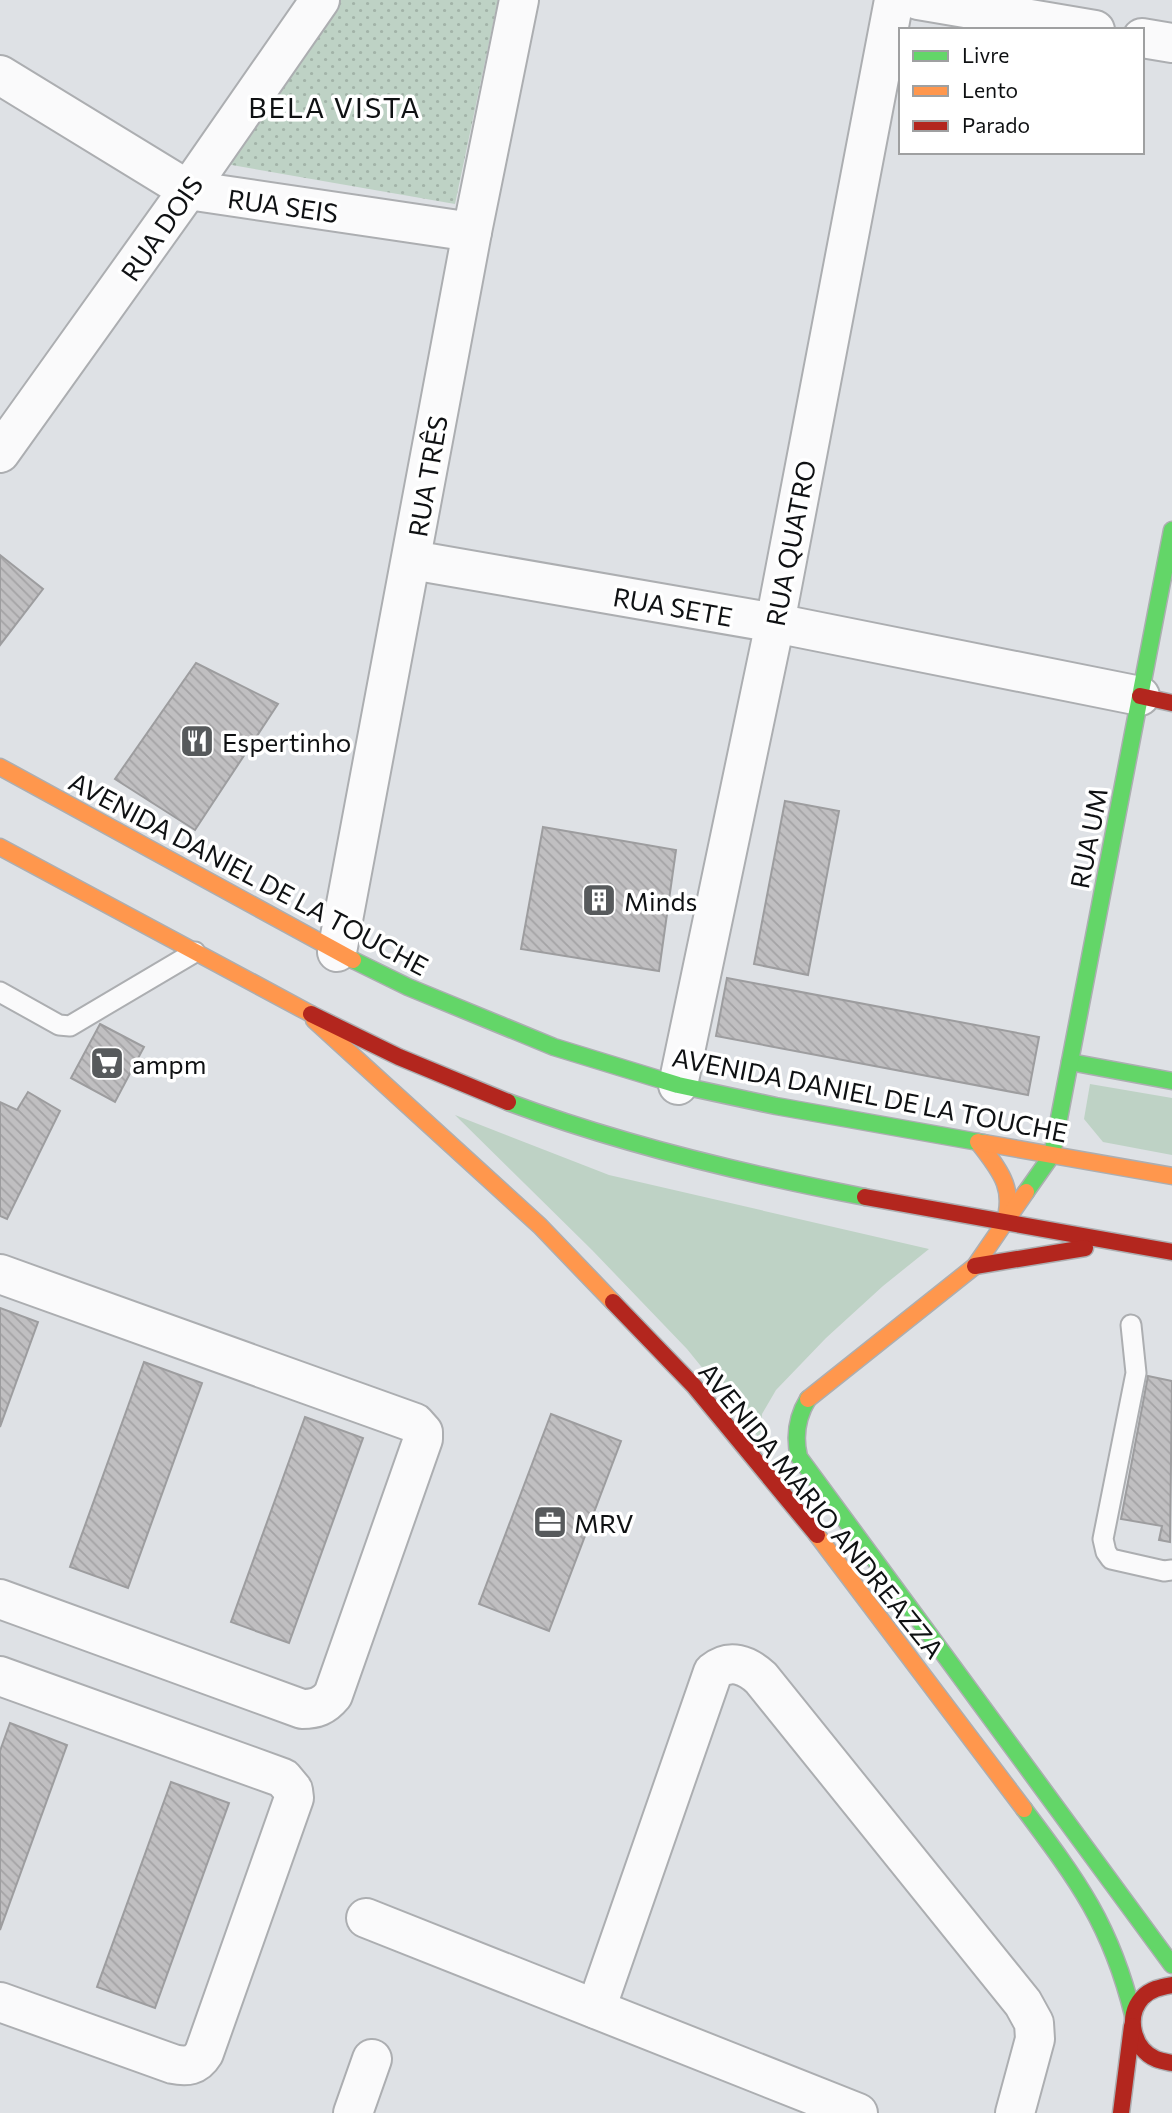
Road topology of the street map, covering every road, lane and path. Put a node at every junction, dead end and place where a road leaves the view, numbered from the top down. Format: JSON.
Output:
{"nodes":[{"id":1,"x":320,"y":0,"type":"edge"},
{"id":2,"x":519,"y":0,"type":"edge"},
{"id":3,"x":894,"y":0,"type":"edge"},
{"id":4,"x":918,"y":0,"type":"edge"},
{"id":5,"x":1083,"y":28,"type":"edge"},
{"id":6,"x":1144,"y":38,"type":"edge"},
{"id":7,"x":1172,"y":43,"type":"edge"},
{"id":8,"x":0,"y":75,"type":"edge"},
{"id":9,"x":188,"y":190,"type":"junction"},
{"id":10,"x":472,"y":232,"type":"junction"},
{"id":11,"x":0,"y":453,"type":"edge"},
{"id":12,"x":1172,"y":530,"type":"edge"},
{"id":13,"x":412,"y":560,"type":"junction"},
{"id":14,"x":775,"y":623,"type":"junction"},
{"id":15,"x":1156,"y":700,"type":"edge"},
{"id":16,"x":0,"y":767,"type":"edge"},
{"id":17,"x":0,"y":847,"type":"edge"},
{"id":18,"x":195,"y":952,"type":"junction"},
{"id":19,"x":337,"y":952,"type":"junction"},
{"id":20,"x":0,"y":992,"type":"edge"},
{"id":21,"x":302,"y":1009,"type":"junction"},
{"id":22,"x":1070,"y":1062,"type":"junction"},
{"id":23,"x":1172,"y":1081,"type":"edge"},
{"id":24,"x":678,"y":1085,"type":"junction"},
{"id":25,"x":978,"y":1142,"type":"junction"},
{"id":26,"x":1052,"y":1155,"type":"junction"},
{"id":27,"x":1172,"y":1176,"type":"edge"},
{"id":28,"x":1004,"y":1224,"type":"junction"},
{"id":29,"x":1118,"y":1243,"type":"junction"},
{"id":30,"x":1172,"y":1252,"type":"edge"},
{"id":31,"x":975,"y":1266,"type":"junction"},
{"id":32,"x":0,"y":1274,"type":"edge"},
{"id":33,"x":1131,"y":1325,"type":"dead end"},
{"id":34,"x":1172,"y":1570,"type":"edge"},
{"id":35,"x":0,"y":1599,"type":"edge"},
{"id":36,"x":0,"y":1676,"type":"edge"},
{"id":37,"x":366,"y":1918,"type":"dead end"},
{"id":38,"x":1163,"y":1942,"type":"edge"},
{"id":39,"x":1172,"y":1965,"type":"edge"},
{"id":40,"x":1172,"y":1985,"type":"edge"},
{"id":41,"x":0,"y":2002,"type":"edge"},
{"id":42,"x":596,"y":2009,"type":"junction"},
{"id":43,"x":1132,"y":2021,"type":"junction"},
{"id":44,"x":372,"y":2059,"type":"dead end"},
{"id":45,"x":1167,"y":2066,"type":"edge"},
{"id":46,"x":353,"y":2113,"type":"edge"},
{"id":47,"x":858,"y":2113,"type":"edge"},
{"id":48,"x":1015,"y":2113,"type":"edge"},
{"id":49,"x":1121,"y":2113,"type":"edge"}],
"edges":[{"from":1,"to":9,"type":"street","name":"RUA DOIS"},
{"from":2,"to":10,"type":"street","name":"RUA TRÊS"},
{"from":3,"to":14,"type":"street","name":"RUA QUATRO"},
{"from":4,"to":5,"type":"street"},
{"from":6,"to":7,"type":"street"},
{"from":8,"to":9,"type":"street","name":"RUA SEIS"},
{"from":9,"to":10,"type":"street","name":"RUA SEIS"},
{"from":9,"to":11,"type":"street","name":"RUA DOIS"},
{"from":10,"to":13,"type":"street","name":"RUA TRÊS"},
{"from":12,"to":15,"type":"main road","name":"RUA UM"},
{"from":13,"to":14,"type":"street","name":"RUA SETE"},
{"from":13,"to":19,"type":"street","name":"RUA TRÊS"},
{"from":14,"to":15,"type":"street","name":"RUA SETE"},
{"from":14,"to":24,"type":"street","name":"RUA QUATRO"},
{"from":15,"to":22,"type":"main road","name":"RUA UM"},
{"from":16,"to":19,"type":"main road","name":"AVENIDA DANIEL DE LA TOUCHE"},
{"from":17,"to":18,"type":"main road"},
{"from":18,"to":20,"type":"lane"},
{"from":18,"to":21,"type":"main road"},
{"from":19,"to":24,"type":"main road","name":"AVENIDA DANIEL DE LA TOUCHE"},
{"from":21,"to":28,"type":"main road"},
{"from":21,"to":43,"type":"main road","name":"AVENIDA MARIO ANDREAZZA"},
{"from":22,"to":23,"type":"main road"},
{"from":22,"to":26,"type":"main road","name":"RUA UM"},
{"from":24,"to":25,"type":"main road","name":"AVENIDA DANIEL DE LA TOUCHE"},
{"from":25,"to":26,"type":"main road","name":"AVENIDA DANIEL DE LA TOUCHE"},
{"from":25,"to":28,"type":"main road"},
{"from":26,"to":27,"type":"main road","name":"AVENIDA DANIEL DE LA TOUCHE"},
{"from":26,"to":28,"type":"main road","name":"AVENIDA MARIO ANDREAZZA"},
{"from":28,"to":29,"type":"main road"},
{"from":28,"to":31,"type":"main road","name":"AVENIDA MARIO ANDREAZZA"},
{"from":29,"to":30,"type":"main road"},
{"from":29,"to":31,"type":"main road"},
{"from":31,"to":38,"type":"main road","name":"AVENIDA MARIO ANDREAZZA"},
{"from":32,"to":35,"type":"street"},
{"from":33,"to":34,"type":"lane"},
{"from":36,"to":41,"type":"street"},
{"from":37,"to":42,"type":"street"},
{"from":38,"to":39,"type":"main road","name":"AVENIDA MARIO ANDREAZZA"},
{"from":40,"to":43,"type":"main road"},
{"from":42,"to":47,"type":"street"},
{"from":42,"to":48,"type":"street"},
{"from":43,"to":45,"type":"main road"},
{"from":43,"to":49,"type":"main road"},
{"from":44,"to":46,"type":"street"}]}
